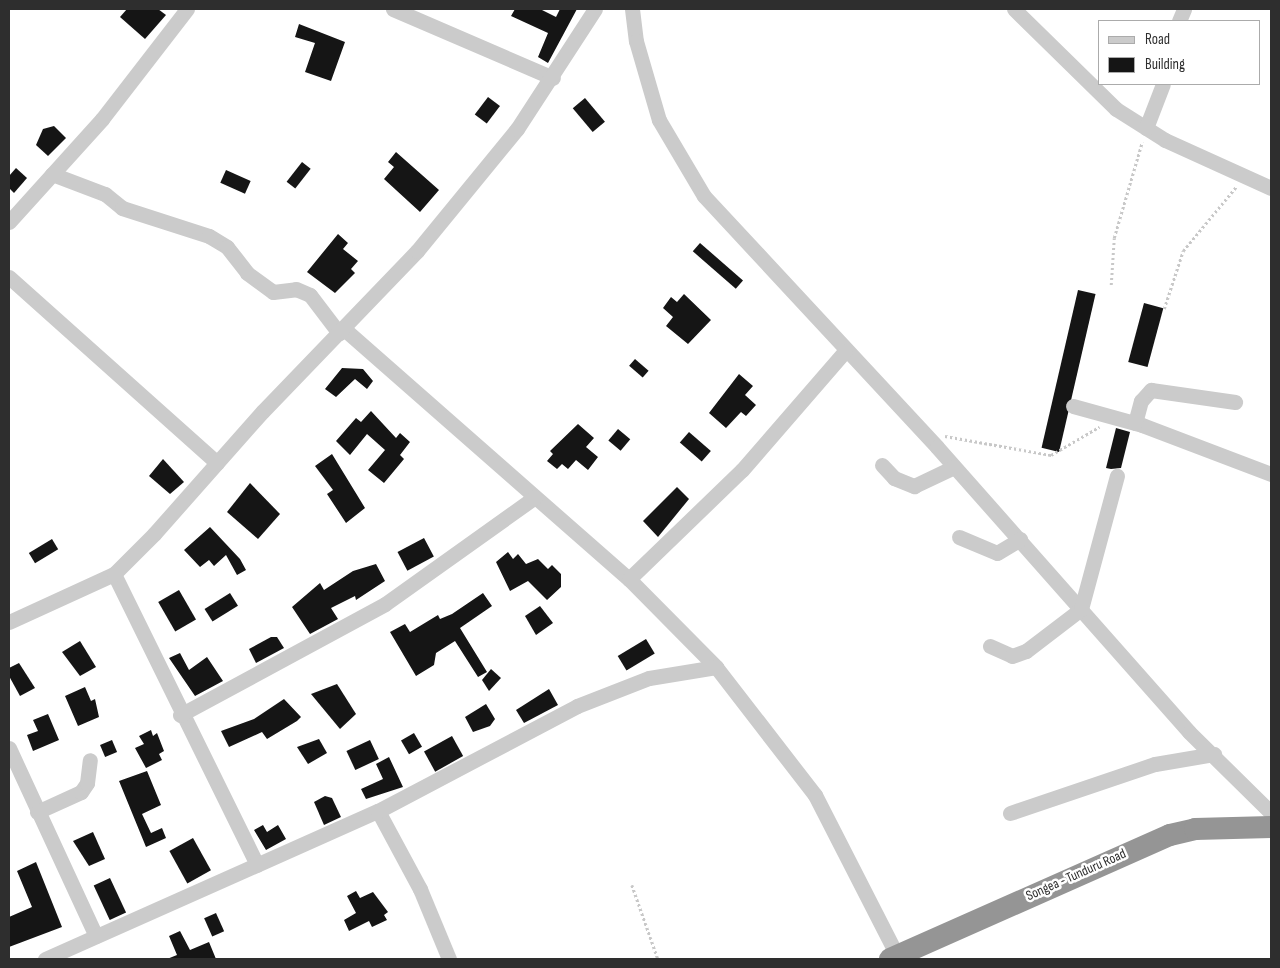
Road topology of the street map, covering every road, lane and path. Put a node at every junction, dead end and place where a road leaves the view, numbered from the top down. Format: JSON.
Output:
{"nodes":[{"id":1,"x":187,"y":9,"type":"edge"},
{"id":2,"x":393,"y":9,"type":"edge"},
{"id":3,"x":595,"y":9,"type":"edge"},
{"id":4,"x":632,"y":9,"type":"edge"},
{"id":5,"x":1014,"y":9,"type":"edge"},
{"id":6,"x":553,"y":78,"type":"junction"},
{"id":7,"x":1163,"y":85,"type":"edge"},
{"id":8,"x":1146,"y":128,"type":"junction"},
{"id":9,"x":52,"y":174,"type":"junction"},
{"id":10,"x":1246,"y":177,"type":"junction"},
{"id":11,"x":1271,"y":188,"type":"edge"},
{"id":12,"x":9,"y":222,"type":"edge"},
{"id":13,"x":9,"y":277,"type":"edge"},
{"id":14,"x":1111,"y":285,"type":"dead end"},
{"id":15,"x":1164,"y":309,"type":"dead end"},
{"id":16,"x":341,"y":330,"type":"junction"},
{"id":17,"x":845,"y":351,"type":"junction"},
{"id":18,"x":1235,"y":402,"type":"dead end"},
{"id":19,"x":1072,"y":406,"type":"dead end"},
{"id":20,"x":1112,"y":416,"type":"junction"},
{"id":21,"x":1135,"y":423,"type":"junction"},
{"id":22,"x":928,"y":438,"type":"junction"},
{"id":23,"x":216,"y":463,"type":"junction"},
{"id":24,"x":882,"y":466,"type":"dead end"},
{"id":25,"x":954,"y":467,"type":"junction"},
{"id":26,"x":1271,"y":474,"type":"edge"},
{"id":27,"x":1117,"y":476,"type":"dead end"},
{"id":28,"x":535,"y":497,"type":"junction"},
{"id":29,"x":959,"y":537,"type":"dead end"},
{"id":30,"x":1020,"y":539,"type":"junction"},
{"id":31,"x":114,"y":574,"type":"junction"},
{"id":32,"x":628,"y":579,"type":"junction"},
{"id":33,"x":1080,"y":609,"type":"junction"},
{"id":34,"x":9,"y":622,"type":"edge"},
{"id":35,"x":990,"y":646,"type":"dead end"},
{"id":36,"x":716,"y":667,"type":"junction"},
{"id":37,"x":180,"y":715,"type":"junction"},
{"id":38,"x":9,"y":748,"type":"edge"},
{"id":39,"x":1214,"y":754,"type":"junction"},
{"id":40,"x":90,"y":760,"type":"dead end"},
{"id":41,"x":378,"y":811,"type":"junction"},
{"id":42,"x":37,"y":812,"type":"junction"},
{"id":43,"x":1010,"y":813,"type":"dead end"},
{"id":44,"x":1271,"y":813,"type":"edge"},
{"id":45,"x":1271,"y":827,"type":"edge"},
{"id":46,"x":257,"y":865,"type":"junction"},
{"id":47,"x":632,"y":885,"type":"dead end"},
{"id":48,"x":96,"y":936,"type":"junction"},
{"id":49,"x":895,"y":958,"type":"edge"},
{"id":50,"x":45,"y":959,"type":"edge"},
{"id":51,"x":449,"y":959,"type":"edge"},
{"id":52,"x":658,"y":959,"type":"edge"}],
"edges":[{"from":1,"to":9,"type":"street"},
{"from":2,"to":6,"type":"street"},
{"from":3,"to":6,"type":"street"},
{"from":4,"to":17,"type":"street"},
{"from":5,"to":8,"type":"street"},
{"from":6,"to":16,"type":"street"},
{"from":7,"to":8,"type":"street"},
{"from":8,"to":10,"type":"street"},
{"from":8,"to":14,"type":"path"},
{"from":9,"to":12,"type":"street"},
{"from":9,"to":16,"type":"street"},
{"from":10,"to":11,"type":"street"},
{"from":10,"to":15,"type":"path"},
{"from":13,"to":23,"type":"street"},
{"from":16,"to":23,"type":"street"},
{"from":16,"to":28,"type":"street"},
{"from":17,"to":22,"type":"street"},
{"from":17,"to":32,"type":"street"},
{"from":18,"to":21,"type":"street"},
{"from":19,"to":20,"type":"street"},
{"from":20,"to":21,"type":"street"},
{"from":20,"to":22,"type":"path"},
{"from":21,"to":26,"type":"street"},
{"from":22,"to":25,"type":"street"},
{"from":23,"to":31,"type":"street"},
{"from":24,"to":25,"type":"street"},
{"from":25,"to":30,"type":"street"},
{"from":27,"to":33,"type":"street"},
{"from":28,"to":32,"type":"street"},
{"from":28,"to":37,"type":"street"},
{"from":29,"to":30,"type":"street"},
{"from":30,"to":33,"type":"street"},
{"from":31,"to":34,"type":"street"},
{"from":31,"to":37,"type":"street"},
{"from":32,"to":36,"type":"street"},
{"from":33,"to":35,"type":"street"},
{"from":33,"to":39,"type":"street"},
{"from":36,"to":41,"type":"street"},
{"from":36,"to":49,"type":"street"},
{"from":37,"to":46,"type":"street"},
{"from":38,"to":42,"type":"street"},
{"from":39,"to":43,"type":"street"},
{"from":39,"to":44,"type":"street"},
{"from":40,"to":42,"type":"street"},
{"from":41,"to":46,"type":"street"},
{"from":41,"to":51,"type":"street"},
{"from":42,"to":48,"type":"street"},
{"from":45,"to":49,"type":"highway","name":"Songea - Tunduru Road"},
{"from":46,"to":48,"type":"street"},
{"from":47,"to":52,"type":"path"},
{"from":48,"to":50,"type":"street"}]}
